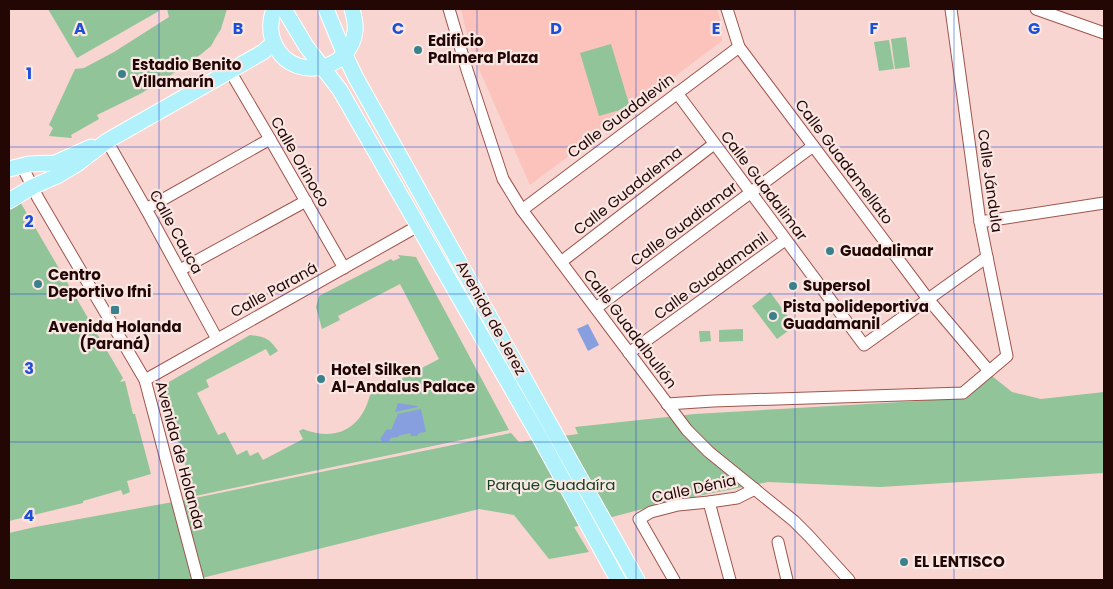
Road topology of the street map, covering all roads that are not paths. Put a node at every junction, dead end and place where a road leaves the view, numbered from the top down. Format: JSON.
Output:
{"nodes":[{"id":1,"x":274,"y":9,"type":"edge"},
{"id":2,"x":284,"y":9,"type":"edge"},
{"id":3,"x":326,"y":9,"type":"edge"},
{"id":4,"x":449,"y":9,"type":"edge"},
{"id":5,"x":727,"y":9,"type":"edge"},
{"id":6,"x":951,"y":9,"type":"edge"},
{"id":7,"x":1036,"y":9,"type":"edge"},
{"id":8,"x":353,"y":10,"type":"edge"},
{"id":9,"x":1104,"y":33,"type":"edge"},
{"id":10,"x":739,"y":47,"type":"junction"},
{"id":11,"x":272,"y":49,"type":"junction"},
{"id":12,"x":345,"y":55,"type":"junction"},
{"id":13,"x":323,"y":68,"type":"junction"},
{"id":14,"x":230,"y":71,"type":"junction"},
{"id":15,"x":676,"y":93,"type":"junction"},
{"id":16,"x":270,"y":139,"type":"junction"},
{"id":17,"x":104,"y":143,"type":"junction"},
{"id":18,"x":714,"y":144,"type":"junction"},
{"id":19,"x":813,"y":146,"type":"junction"},
{"id":20,"x":16,"y":167,"type":"edge"},
{"id":21,"x":32,"y":187,"type":"junction"},
{"id":22,"x":750,"y":193,"type":"junction"},
{"id":23,"x":9,"y":201,"type":"edge"},
{"id":24,"x":306,"y":201,"type":"junction"},
{"id":25,"x":1104,"y":203,"type":"edge"},
{"id":26,"x":146,"y":209,"type":"junction"},
{"id":27,"x":522,"y":210,"type":"junction"},
{"id":28,"x":980,"y":222,"type":"junction"},
{"id":29,"x":418,"y":226,"type":"junction"},
{"id":30,"x":785,"y":240,"type":"junction"},
{"id":31,"x":987,"y":257,"type":"junction"},
{"id":32,"x":562,"y":262,"type":"junction"},
{"id":33,"x":344,"y":268,"type":"junction"},
{"id":34,"x":180,"y":270,"type":"junction"},
{"id":35,"x":928,"y":299,"type":"junction"},
{"id":36,"x":596,"y":308,"type":"junction"},
{"id":37,"x":218,"y":339,"type":"junction"},
{"id":38,"x":630,"y":353,"type":"junction"},
{"id":39,"x":1007,"y":356,"type":"joint"},
{"id":40,"x":989,"y":371,"type":"junction"},
{"id":41,"x":145,"y":380,"type":"junction"},
{"id":42,"x":667,"y":404,"type":"junction"},
{"id":43,"x":755,"y":489,"type":"junction"},
{"id":44,"x":709,"y":502,"type":"junction"},
{"id":45,"x":778,"y":542,"type":"dead end"},
{"id":46,"x":198,"y":580,"type":"edge"},
{"id":47,"x":618,"y":580,"type":"edge"},
{"id":48,"x":638,"y":580,"type":"edge"},
{"id":49,"x":674,"y":580,"type":"edge"},
{"id":50,"x":730,"y":580,"type":"edge"},
{"id":51,"x":787,"y":580,"type":"edge"},
{"id":52,"x":849,"y":580,"type":"edge"}],
"edges":[{"from":1,"to":11,"type":"main road"},
{"from":2,"to":13,"type":"main road","name":"Avenida de Jerez"},
{"from":3,"to":12,"type":"main road","name":"Avenida de Jerez"},
{"from":4,"to":27,"type":"street","name":"Calle Guadalbullón"},
{"from":5,"to":10,"type":"street","name":"Calle Guadamellato"},
{"from":6,"to":28,"type":"street","name":"Calle Jándula"},
{"from":7,"to":9,"type":"street"},
{"from":8,"to":12,"type":"main road"},
{"from":10,"to":15,"type":"street","name":"Calle Guadalevin"},
{"from":10,"to":19,"type":"street","name":"Calle Guadamellato"},
{"from":11,"to":13,"type":"main road"},
{"from":11,"to":14,"type":"main road"},
{"from":12,"to":13,"type":"main road"},
{"from":12,"to":48,"type":"main road","name":"Avenida de Jerez"},
{"from":13,"to":29,"type":"main road","name":"Avenida de Jerez"},
{"from":14,"to":16,"type":"street","name":"Calle Orinoco"},
{"from":14,"to":17,"type":"main road"},
{"from":15,"to":18,"type":"street","name":"Calle Guadalimar"},
{"from":15,"to":27,"type":"street","name":"Calle Guadalevin"},
{"from":16,"to":24,"type":"street","name":"Calle Orinoco"},
{"from":16,"to":26,"type":"street"},
{"from":17,"to":20,"type":"main road"},
{"from":17,"to":21,"type":"main road"},
{"from":17,"to":26,"type":"street","name":"Calle Cauca"},
{"from":18,"to":22,"type":"street","name":"Calle Guadalimar"},
{"from":18,"to":32,"type":"street","name":"Calle Guadalema"},
{"from":19,"to":22,"type":"street","name":"Calle Guadiamar"},
{"from":19,"to":35,"type":"street","name":"Calle Guadamellato"},
{"from":20,"to":21,"type":"street","name":"Avenida de Holanda"},
{"from":21,"to":23,"type":"main road"},
{"from":21,"to":41,"type":"street","name":"Avenida de Holanda"},
{"from":22,"to":30,"type":"street","name":"Calle Guadalimar"},
{"from":22,"to":36,"type":"street","name":"Calle Guadiamar"},
{"from":24,"to":33,"type":"street","name":"Calle Orinoco"},
{"from":24,"to":34,"type":"street"},
{"from":25,"to":28,"type":"street"},
{"from":26,"to":34,"type":"street","name":"Calle Cauca"},
{"from":27,"to":32,"type":"street","name":"Calle Guadalbullón"},
{"from":28,"to":31,"type":"street","name":"Calle Jándula"},
{"from":29,"to":33,"type":"street","name":"Calle Paraná"},
{"from":29,"to":47,"type":"main road","name":"Avenida de Jerez"},
{"from":30,"to":35,"type":"street","name":"Calle Guadalimar"},
{"from":30,"to":38,"type":"street","name":"Calle Guadamanil"},
{"from":31,"to":35,"type":"street"},
{"from":31,"to":39,"type":"street","name":"Calle Jándula"},
{"from":32,"to":36,"type":"street","name":"Calle Guadalbullón"},
{"from":33,"to":37,"type":"street","name":"Calle Paraná"},
{"from":34,"to":37,"type":"street","name":"Calle Cauca"},
{"from":35,"to":40,"type":"street","name":"Calle Guadamellato"},
{"from":36,"to":38,"type":"street","name":"Calle Guadalbullón"},
{"from":37,"to":41,"type":"street","name":"Calle Paraná"},
{"from":38,"to":42,"type":"street","name":"Calle Guadalbullón"},
{"from":39,"to":40,"type":"street","name":"Calle Guadalbullón"},
{"from":40,"to":42,"type":"street","name":"Calle Guadalbullón"},
{"from":41,"to":46,"type":"street","name":"Avenida de Holanda"},
{"from":42,"to":43,"type":"street"},
{"from":43,"to":44,"type":"street","name":"Calle Dénia"},
{"from":43,"to":52,"type":"street"},
{"from":44,"to":49,"type":"street","name":"Calle Dénia"},
{"from":44,"to":50,"type":"street"},
{"from":45,"to":51,"type":"street"}]}
